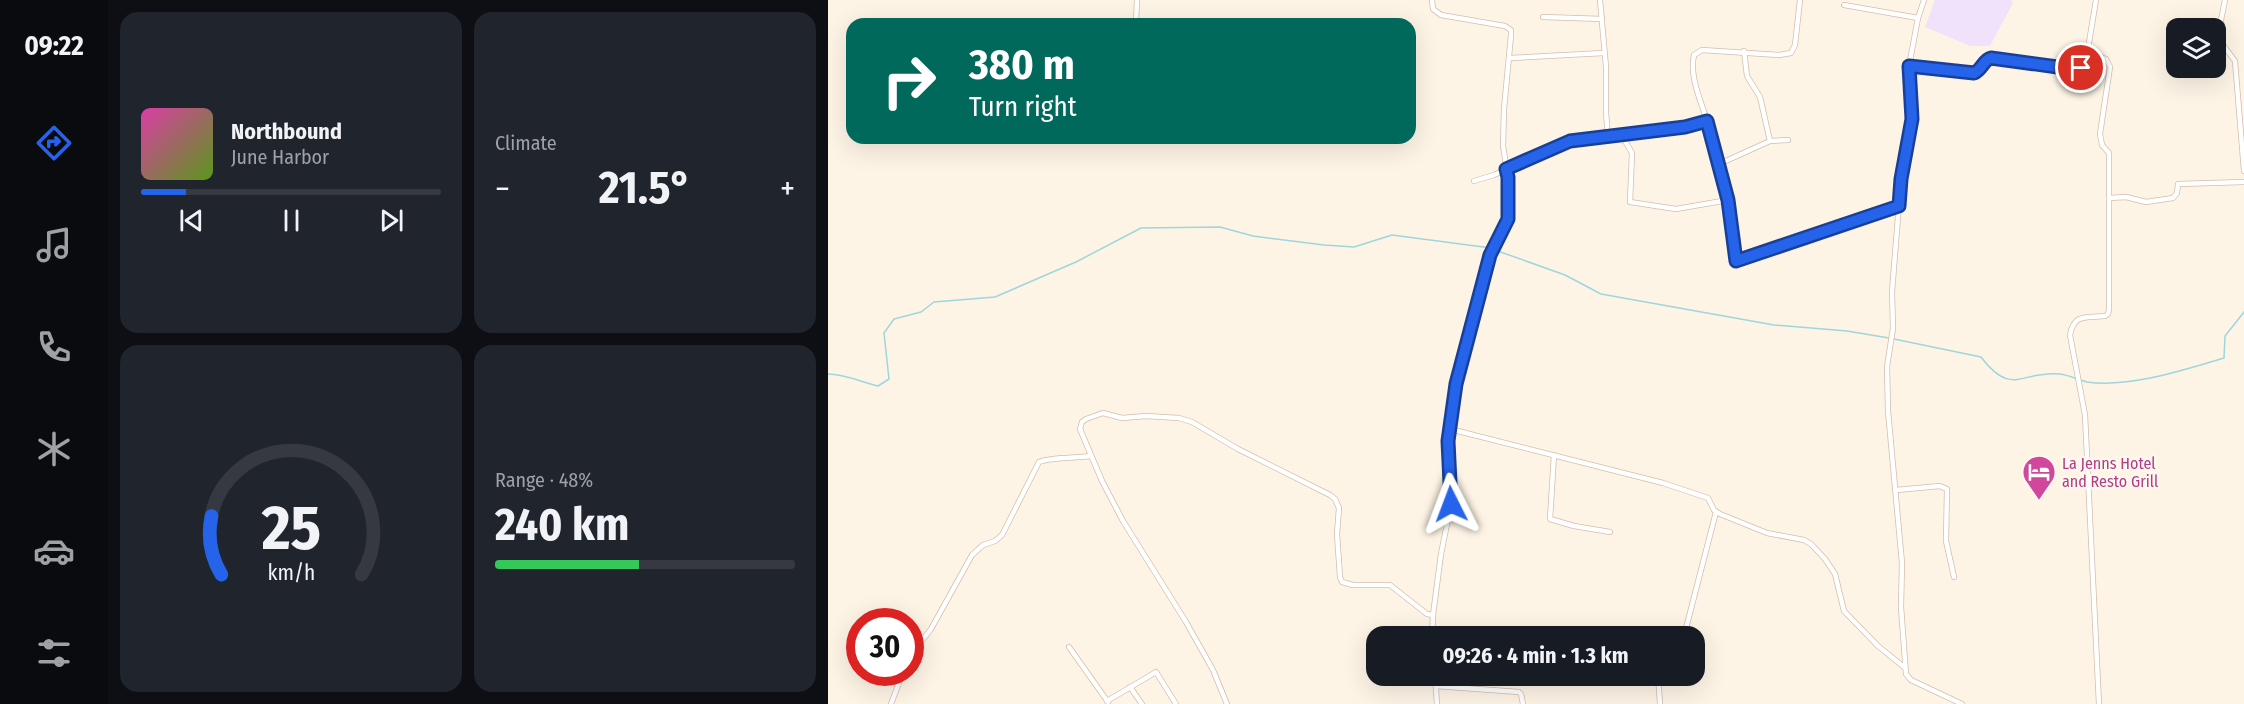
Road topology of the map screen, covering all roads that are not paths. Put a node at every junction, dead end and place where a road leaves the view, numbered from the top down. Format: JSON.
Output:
{"nodes":[{"id":1,"x":1137,"y":0,"type":"edge"},
{"id":2,"x":1432,"y":0,"type":"edge"},
{"id":3,"x":1600,"y":0,"type":"edge"},
{"id":4,"x":1800,"y":0,"type":"edge"},
{"id":5,"x":1924,"y":0,"type":"edge"},
{"id":6,"x":2096,"y":0,"type":"edge"},
{"id":7,"x":2225,"y":0,"type":"edge"},
{"id":8,"x":1844,"y":5,"type":"dead end"},
{"id":9,"x":1543,"y":17,"type":"dead end"},
{"id":10,"x":1136,"y":18,"type":"edge"},
{"id":11,"x":1918,"y":18,"type":"junction"},
{"id":12,"x":1602,"y":20,"type":"junction"},
{"id":13,"x":1744,"y":51,"type":"junction"},
{"id":14,"x":2088,"y":52,"type":"junction"},
{"id":15,"x":1604,"y":53,"type":"junction"},
{"id":16,"x":1510,"y":58,"type":"junction"},
{"id":17,"x":1909,"y":66,"type":"junction"},
{"id":18,"x":1707,"y":121,"type":"junction"},
{"id":19,"x":1621,"y":134,"type":"junction"},
{"id":20,"x":1608,"y":136,"type":"junction"},
{"id":21,"x":1788,"y":140,"type":"dead end"},
{"id":22,"x":1770,"y":141,"type":"junction"},
{"id":23,"x":1719,"y":164,"type":"junction"},
{"id":24,"x":1506,"y":169,"type":"junction"},
{"id":25,"x":2244,"y":171,"type":"edge"},
{"id":26,"x":1474,"y":180,"type":"dead end"},
{"id":27,"x":2244,"y":182,"type":"edge"},
{"id":28,"x":2109,"y":198,"type":"junction"},
{"id":29,"x":1728,"y":200,"type":"junction"},
{"id":30,"x":1899,"y":206,"type":"junction"},
{"id":31,"x":1450,"y":429,"type":"junction"},
{"id":32,"x":1554,"y":455,"type":"junction"},
{"id":33,"x":1091,"y":456,"type":"junction"},
{"id":34,"x":1896,"y":490,"type":"junction"},
{"id":35,"x":1716,"y":512,"type":"junction"},
{"id":36,"x":1610,"y":532,"type":"dead end"},
{"id":37,"x":1954,"y":577,"type":"dead end"},
{"id":38,"x":1433,"y":615,"type":"junction"},
{"id":39,"x":1432,"y":626,"type":"edge"},
{"id":40,"x":1687,"y":626,"type":"edge"},
{"id":41,"x":924,"y":638,"type":"edge"},
{"id":42,"x":1069,"y":647,"type":"dead end"},
{"id":43,"x":1904,"y":667,"type":"junction"},
{"id":44,"x":898,"y":686,"type":"edge"},
{"id":45,"x":1436,"y":686,"type":"joint"},
{"id":46,"x":1659,"y":686,"type":"edge"},
{"id":47,"x":1130,"y":687,"type":"junction"},
{"id":48,"x":1108,"y":703,"type":"edge"},
{"id":49,"x":891,"y":704,"type":"edge"},
{"id":50,"x":1142,"y":704,"type":"edge"},
{"id":51,"x":1176,"y":704,"type":"edge"},
{"id":52,"x":1227,"y":704,"type":"edge"},
{"id":53,"x":1437,"y":704,"type":"edge"},
{"id":54,"x":1523,"y":704,"type":"edge"},
{"id":55,"x":1660,"y":704,"type":"edge"},
{"id":56,"x":1962,"y":704,"type":"edge"},
{"id":57,"x":2099,"y":704,"type":"edge"}],
"edges":[{"from":1,"to":10,"type":"street"},
{"from":2,"to":16,"type":"street"},
{"from":3,"to":12,"type":"street"},
{"from":4,"to":13,"type":"street"},
{"from":5,"to":11,"type":"street"},
{"from":6,"to":14,"type":"street"},
{"from":7,"to":25,"type":"street"},
{"from":8,"to":11,"type":"street"},
{"from":9,"to":12,"type":"street"},
{"from":11,"to":17,"type":"street"},
{"from":12,"to":15,"type":"street"},
{"from":13,"to":18,"type":"street"},
{"from":13,"to":22,"type":"street"},
{"from":14,"to":17,"type":"street"},
{"from":14,"to":28,"type":"street"},
{"from":15,"to":16,"type":"street"},
{"from":15,"to":20,"type":"street"},
{"from":16,"to":24,"type":"street"},
{"from":17,"to":30,"type":"street"},
{"from":18,"to":19,"type":"street"},
{"from":18,"to":23,"type":"street"},
{"from":19,"to":20,"type":"street"},
{"from":19,"to":29,"type":"street"},
{"from":20,"to":24,"type":"street"},
{"from":21,"to":22,"type":"street"},
{"from":22,"to":23,"type":"street"},
{"from":23,"to":29,"type":"street"},
{"from":24,"to":26,"type":"street"},
{"from":24,"to":31,"type":"street"},
{"from":27,"to":28,"type":"street"},
{"from":28,"to":57,"type":"street"},
{"from":29,"to":30,"type":"street"},
{"from":30,"to":34,"type":"street"},
{"from":31,"to":32,"type":"street"},
{"from":31,"to":38,"type":"street"},
{"from":32,"to":35,"type":"street"},
{"from":32,"to":36,"type":"street"},
{"from":33,"to":38,"type":"street"},
{"from":33,"to":41,"type":"street"},
{"from":33,"to":52,"type":"street"},
{"from":34,"to":37,"type":"street"},
{"from":34,"to":43,"type":"street"},
{"from":35,"to":40,"type":"street"},
{"from":35,"to":43,"type":"street"},
{"from":38,"to":39,"type":"street"},
{"from":42,"to":48,"type":"street"},
{"from":43,"to":56,"type":"street"},
{"from":44,"to":49,"type":"street"},
{"from":45,"to":53,"type":"street"},
{"from":45,"to":54,"type":"street"},
{"from":46,"to":55,"type":"street"},
{"from":47,"to":48,"type":"street"},
{"from":47,"to":50,"type":"street"},
{"from":47,"to":51,"type":"street"}]}
